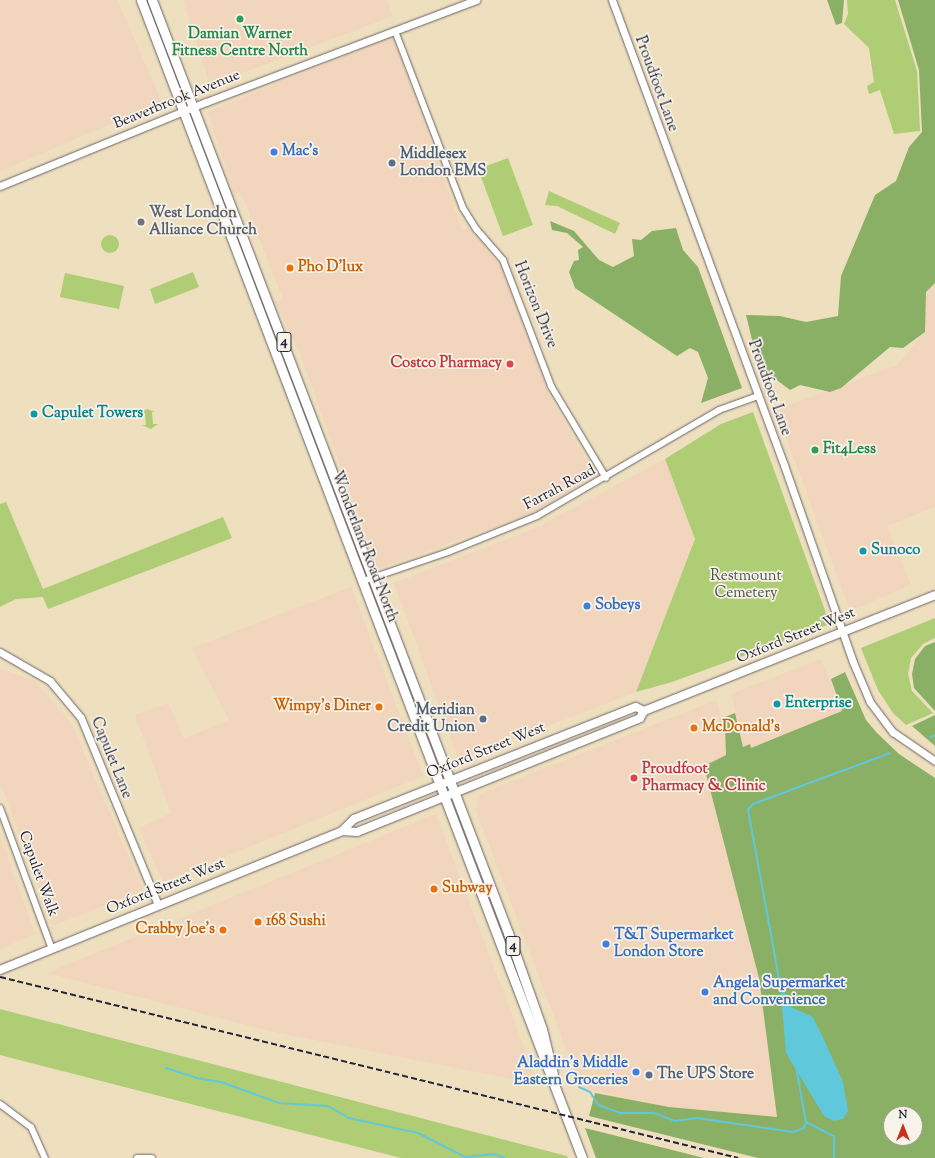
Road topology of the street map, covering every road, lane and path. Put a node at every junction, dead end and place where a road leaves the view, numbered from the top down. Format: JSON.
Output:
{"nodes":[{"id":1,"x":141,"y":0,"type":"edge"},
{"id":2,"x":152,"y":0,"type":"edge"},
{"id":3,"x":476,"y":0,"type":"edge"},
{"id":4,"x":612,"y":0,"type":"edge"},
{"id":5,"x":395,"y":31,"type":"junction"},
{"id":6,"x":194,"y":107,"type":"junction"},
{"id":7,"x":183,"y":111,"type":"junction"},
{"id":8,"x":0,"y":186,"type":"edge"},
{"id":9,"x":758,"y":396,"type":"junction"},
{"id":10,"x":606,"y":478,"type":"junction"},
{"id":11,"x":374,"y":577,"type":"junction"},
{"id":12,"x":363,"y":581,"type":"junction"},
{"id":13,"x":935,"y":595,"type":"edge"},
{"id":14,"x":843,"y":632,"type":"junction"},
{"id":15,"x":0,"y":652,"type":"edge"},
{"id":16,"x":644,"y":711,"type":"junction"},
{"id":17,"x":935,"y":761,"type":"edge"},
{"id":18,"x":450,"y":780,"type":"junction"},
{"id":19,"x":437,"y":785,"type":"junction"},
{"id":20,"x":455,"y":792,"type":"junction"},
{"id":21,"x":442,"y":797,"type":"junction"},
{"id":22,"x":0,"y":808,"type":"edge"},
{"id":23,"x":342,"y":831,"type":"junction"},
{"id":24,"x":158,"y":906,"type":"junction"},
{"id":25,"x":52,"y":949,"type":"junction"},
{"id":26,"x":0,"y":970,"type":"edge"},
{"id":27,"x":0,"y":1104,"type":"edge"},
{"id":28,"x":561,"y":1104,"type":"junction"},
{"id":29,"x":45,"y":1158,"type":"edge"},
{"id":30,"x":137,"y":1158,"type":"edge"},
{"id":31,"x":152,"y":1158,"type":"edge"},
{"id":32,"x":582,"y":1158,"type":"edge"}],
"edges":[{"from":1,"to":7,"type":"main road","name":"Wonderland Road North","number":"4"},
{"from":2,"to":6,"type":"main road","name":"Wonderland Road North","number":"4"},
{"from":3,"to":5,"type":"street","name":"Beaverbrook Avenue"},
{"from":4,"to":9,"type":"street","name":"Proudfoot Lane"},
{"from":5,"to":6,"type":"street","name":"Beaverbrook Avenue"},
{"from":5,"to":10,"type":"street","name":"Horizon Drive"},
{"from":6,"to":7,"type":"street","name":"Beaverbrook Avenue"},
{"from":6,"to":11,"type":"main road","name":"Wonderland Road North","number":"4"},
{"from":7,"to":8,"type":"street","name":"Beaverbrook Avenue"},
{"from":7,"to":12,"type":"main road","name":"Wonderland Road North","number":"4"},
{"from":9,"to":10,"type":"street","name":"Farrah Road"},
{"from":9,"to":14,"type":"street","name":"Proudfoot Lane"},
{"from":10,"to":11,"type":"street","name":"Farrah Road"},
{"from":11,"to":12,"type":"street","name":"Farrah Road"},
{"from":11,"to":18,"type":"main road","name":"Wonderland Road North","number":"4"},
{"from":12,"to":19,"type":"main road","name":"Wonderland Road North","number":"4"},
{"from":13,"to":14,"type":"main road","name":"Oxford Street West"},
{"from":14,"to":16,"type":"main road","name":"Oxford Street West"},
{"from":14,"to":17,"type":"street","name":"Proudfoot Lane"},
{"from":15,"to":24,"type":"street","name":"Capulet Lane"},
{"from":16,"to":18,"type":"main road","name":"Oxford Street West"},
{"from":16,"to":20,"type":"main road","name":"Oxford Street West"},
{"from":18,"to":19,"type":"main road","name":"Oxford Street West"},
{"from":18,"to":20,"type":"main road","name":"Wonderland Road North","number":"4"},
{"from":19,"to":21,"type":"main road","name":"Wonderland Road North","number":"4"},
{"from":19,"to":23,"type":"main road","name":"Oxford Street West"},
{"from":20,"to":21,"type":"main road","name":"Oxford Street West"},
{"from":20,"to":28,"type":"main road","name":"Wonderland Road North","number":"4"},
{"from":21,"to":23,"type":"main road","name":"Oxford Street West"},
{"from":21,"to":28,"type":"main road","name":"Wonderland Road North","number":"4"},
{"from":22,"to":25,"type":"street","name":"Capulet Walk"},
{"from":23,"to":24,"type":"main road","name":"Oxford Street West"},
{"from":24,"to":25,"type":"main road","name":"Oxford Street West"},
{"from":25,"to":26,"type":"main road","name":"Oxford Street West"},
{"from":27,"to":29,"type":"street"},
{"from":28,"to":32,"type":"main road","name":"Wonderland Road North","number":"4"},
{"from":30,"to":31,"type":"street"}]}
